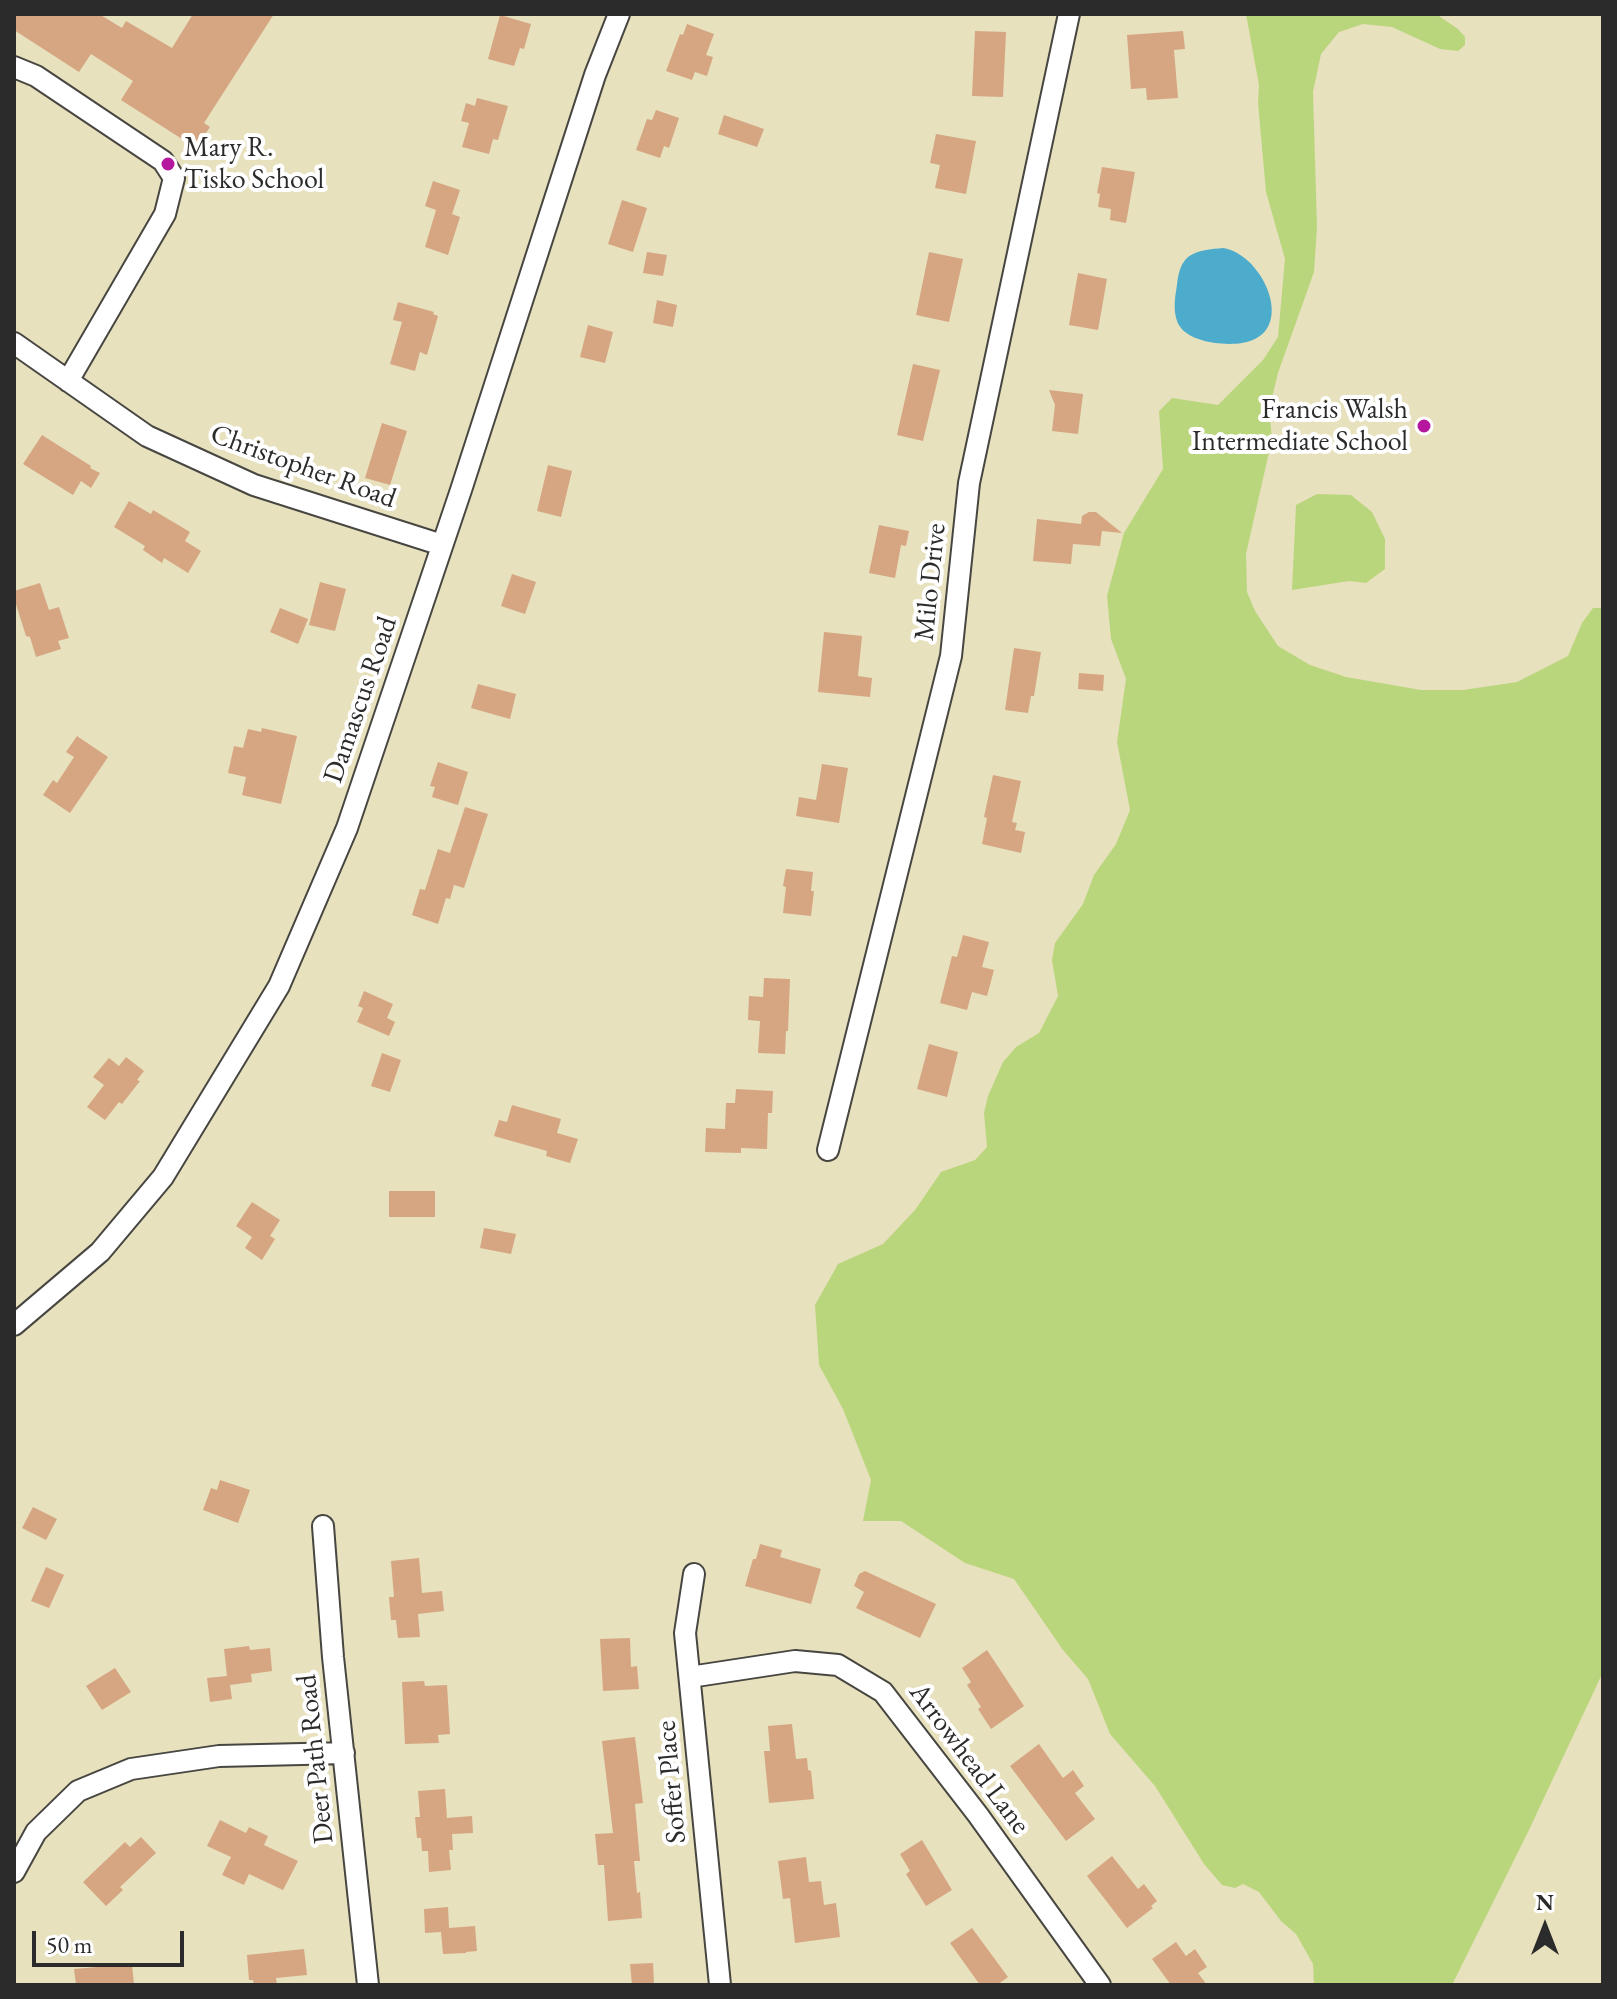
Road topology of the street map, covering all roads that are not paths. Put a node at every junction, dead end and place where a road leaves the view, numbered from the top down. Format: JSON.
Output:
{"nodes":[{"id":1,"x":619,"y":14,"type":"edge"},
{"id":2,"x":1069,"y":14,"type":"edge"},
{"id":3,"x":14,"y":67,"type":"edge"},
{"id":4,"x":18,"y":354,"type":"edge"},
{"id":5,"x":68,"y":381,"type":"junction"},
{"id":6,"x":442,"y":545,"type":"junction"},
{"id":7,"x":828,"y":1150,"type":"dead end"},
{"id":8,"x":14,"y":1325,"type":"edge"},
{"id":9,"x":323,"y":1526,"type":"dead end"},
{"id":10,"x":694,"y":1574,"type":"dead end"},
{"id":11,"x":690,"y":1677,"type":"junction"},
{"id":12,"x":344,"y":1753,"type":"junction"},
{"id":13,"x":14,"y":1872,"type":"edge"},
{"id":14,"x":368,"y":1985,"type":"edge"},
{"id":15,"x":720,"y":1985,"type":"edge"},
{"id":16,"x":1100,"y":1985,"type":"edge"}],
"edges":[{"from":1,"to":6,"type":"street","name":"Damascus Road"},
{"from":2,"to":7,"type":"street","name":"Milo Drive"},
{"from":3,"to":5,"type":"street"},
{"from":4,"to":5,"type":"street","name":"Christopher Road"},
{"from":5,"to":6,"type":"street","name":"Christopher Road"},
{"from":6,"to":8,"type":"street","name":"Damascus Road"},
{"from":9,"to":12,"type":"street","name":"Deer Path Road"},
{"from":10,"to":11,"type":"street","name":"Soffer Place"},
{"from":11,"to":15,"type":"street","name":"Soffer Place"},
{"from":11,"to":16,"type":"street","name":"Arrowhead Lane"},
{"from":12,"to":13,"type":"street"},
{"from":12,"to":14,"type":"street","name":"Deer Path Road"}]}
